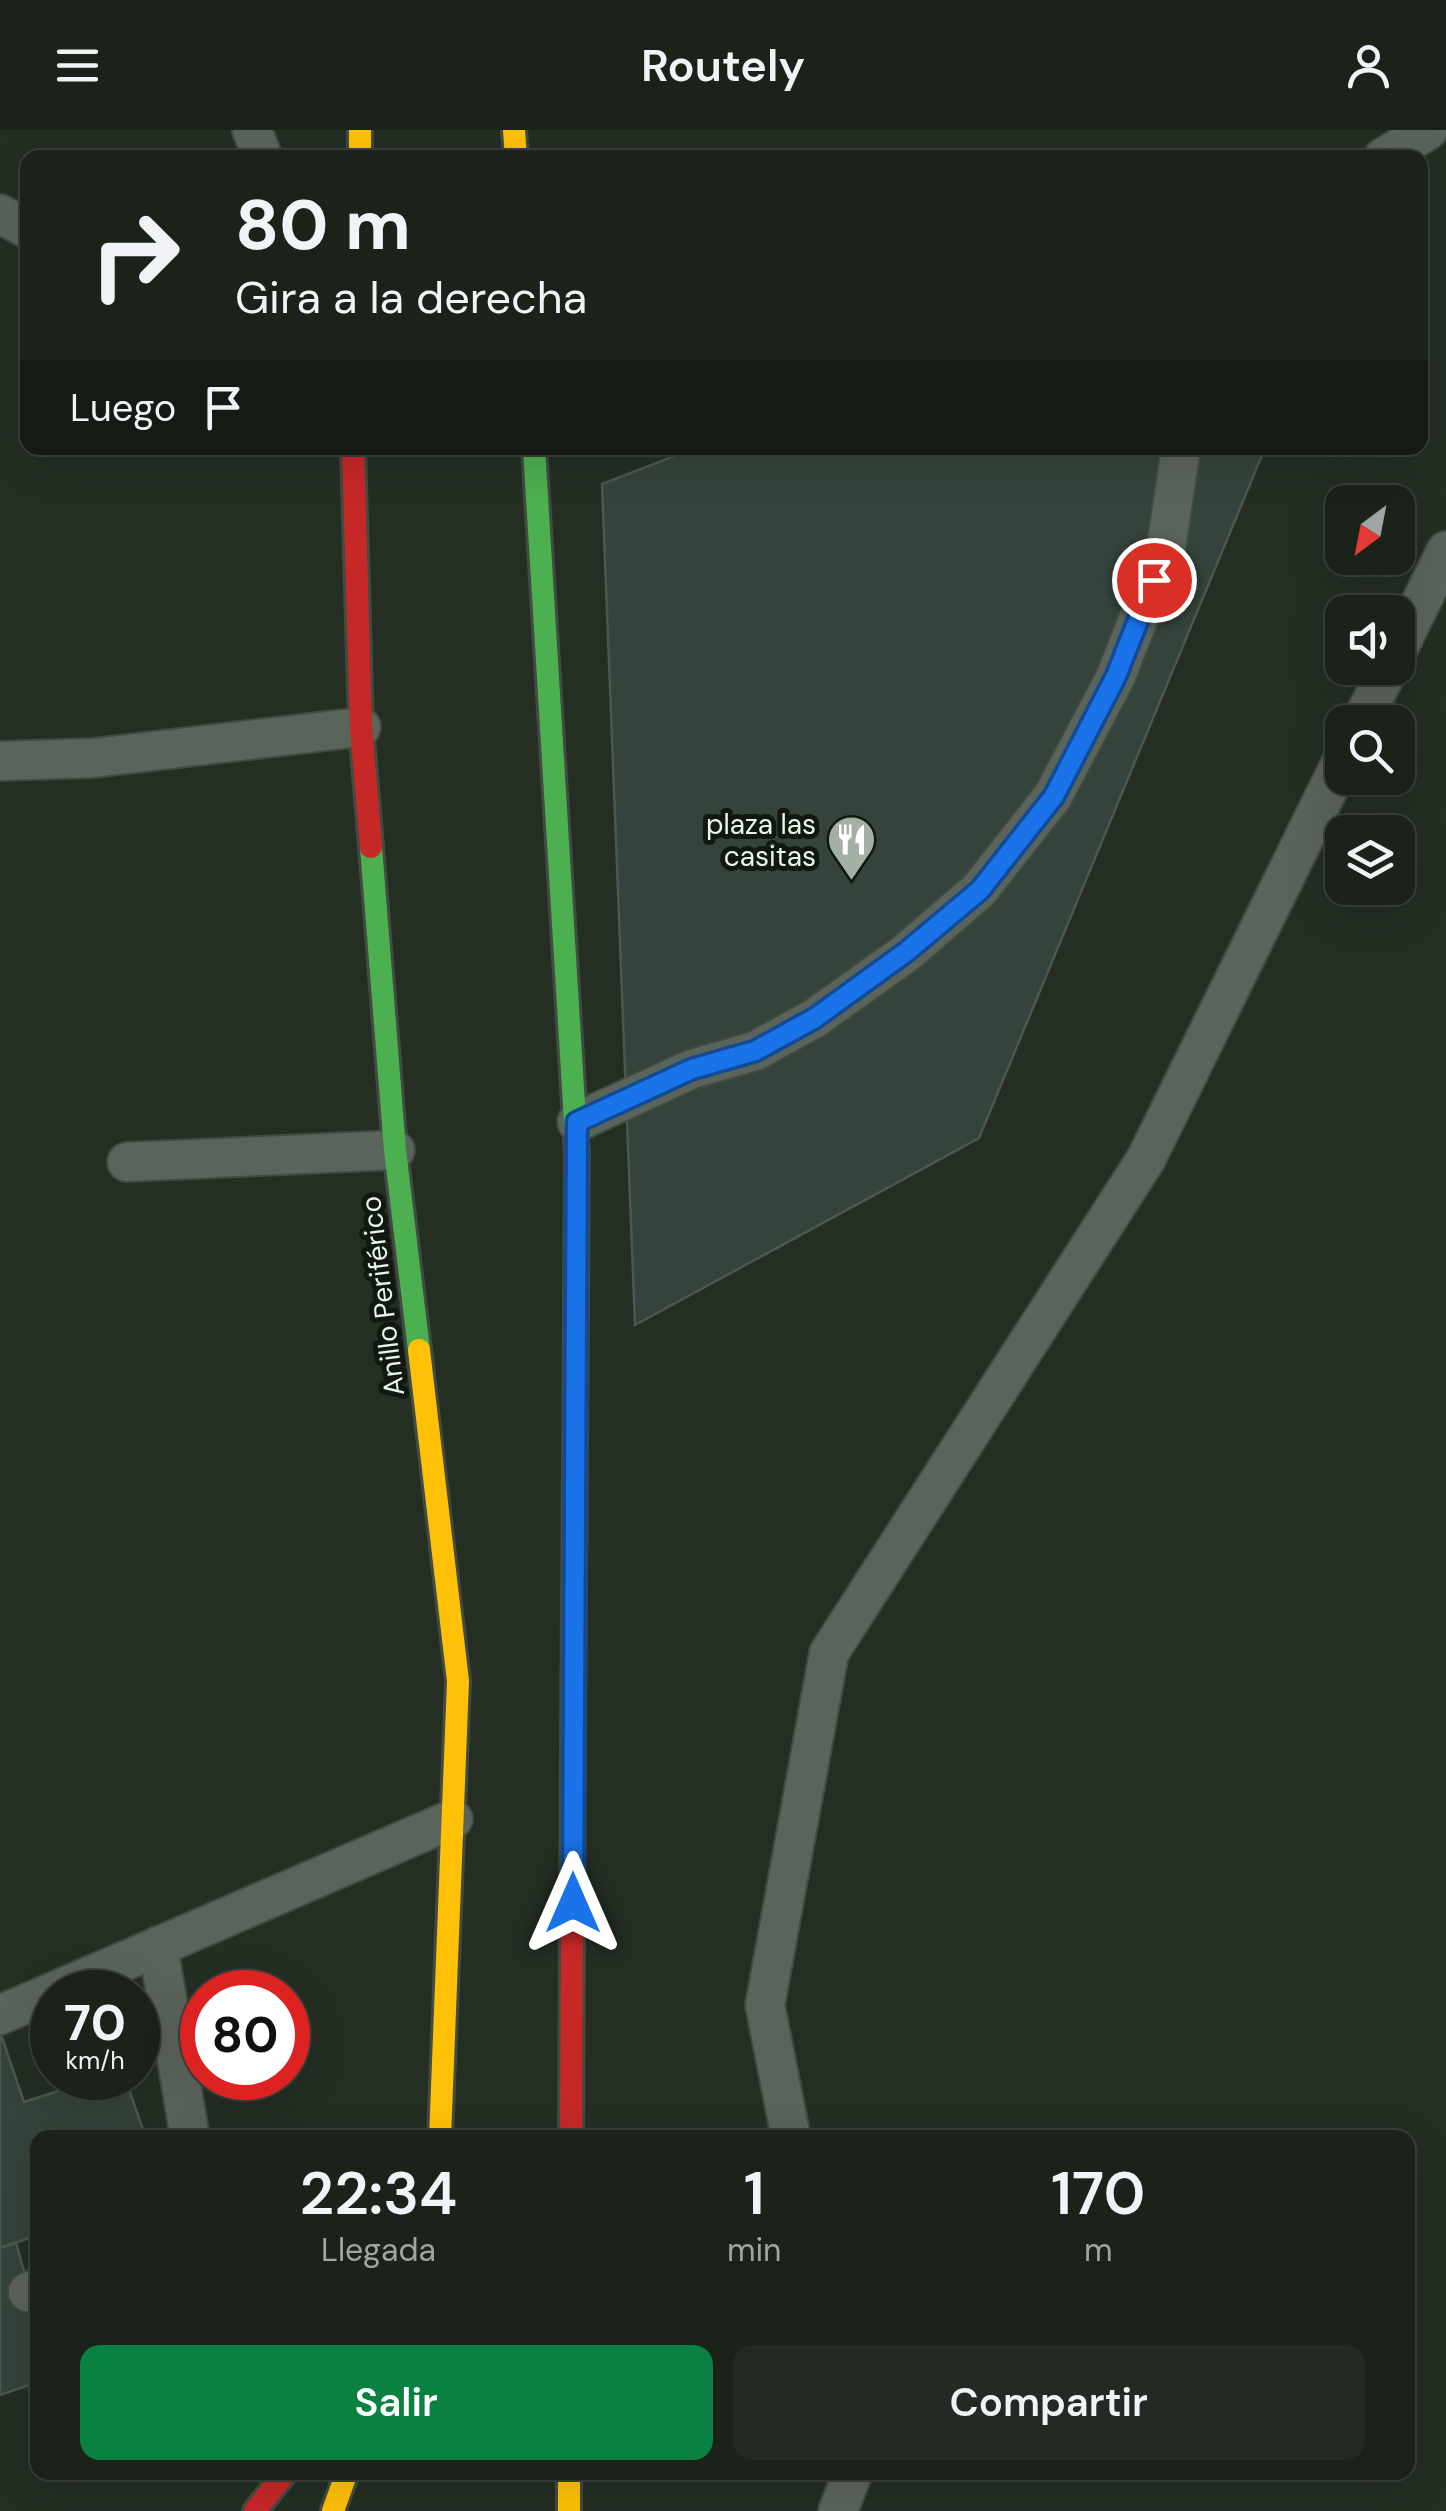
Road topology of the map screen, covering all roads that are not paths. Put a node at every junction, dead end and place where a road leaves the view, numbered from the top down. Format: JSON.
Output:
{"nodes":[{"id":1,"x":1428,"y":130,"type":"edge"},
{"id":2,"x":1396,"y":150,"type":"edge"},
{"id":3,"x":353,"y":455,"type":"edge"},
{"id":4,"x":534,"y":455,"type":"edge"},
{"id":5,"x":1181,"y":455,"type":"edge"},
{"id":6,"x":1446,"y":551,"type":"edge"},
{"id":7,"x":1415,"y":614,"type":"edge"},
{"id":8,"x":361,"y":727,"type":"junction"},
{"id":9,"x":0,"y":761,"type":"edge"},
{"id":10,"x":1325,"y":795,"type":"edge"},
{"id":11,"x":577,"y":1122,"type":"junction"},
{"id":12,"x":394,"y":1150,"type":"junction"},
{"id":13,"x":128,"y":1162,"type":"dead end"},
{"id":14,"x":453,"y":1819,"type":"junction"},
{"id":15,"x":158,"y":1946,"type":"junction"},
{"id":16,"x":0,"y":2015,"type":"edge"},
{"id":17,"x":189,"y":2130,"type":"edge"},
{"id":18,"x":440,"y":2130,"type":"edge"},
{"id":19,"x":571,"y":2130,"type":"edge"},
{"id":20,"x":789,"y":2130,"type":"edge"},
{"id":21,"x":280,"y":2480,"type":"edge"},
{"id":22,"x":344,"y":2480,"type":"edge"},
{"id":23,"x":569,"y":2480,"type":"edge"},
{"id":24,"x":850,"y":2480,"type":"edge"},
{"id":25,"x":255,"y":2511,"type":"edge"},
{"id":26,"x":334,"y":2511,"type":"edge"},
{"id":27,"x":569,"y":2511,"type":"edge"},
{"id":28,"x":838,"y":2511,"type":"edge"}],
"edges":[{"from":1,"to":2,"type":"lane"},
{"from":3,"to":8,"type":"highway","name":"Anillo Periférico"},
{"from":4,"to":11,"type":"highway"},
{"from":5,"to":11,"type":"lane"},
{"from":6,"to":7,"type":"lane"},
{"from":8,"to":9,"type":"lane"},
{"from":8,"to":12,"type":"highway","name":"Anillo Periférico"},
{"from":10,"to":20,"type":"lane"},
{"from":11,"to":19,"type":"highway"},
{"from":12,"to":13,"type":"lane"},
{"from":12,"to":14,"type":"highway","name":"Anillo Periférico"},
{"from":14,"to":15,"type":"lane"},
{"from":14,"to":18,"type":"highway","name":"Anillo Periférico"},
{"from":15,"to":16,"type":"lane"},
{"from":15,"to":17,"type":"lane"},
{"from":21,"to":25,"type":"highway"},
{"from":22,"to":26,"type":"highway"},
{"from":23,"to":27,"type":"highway"},
{"from":24,"to":28,"type":"lane"}]}
